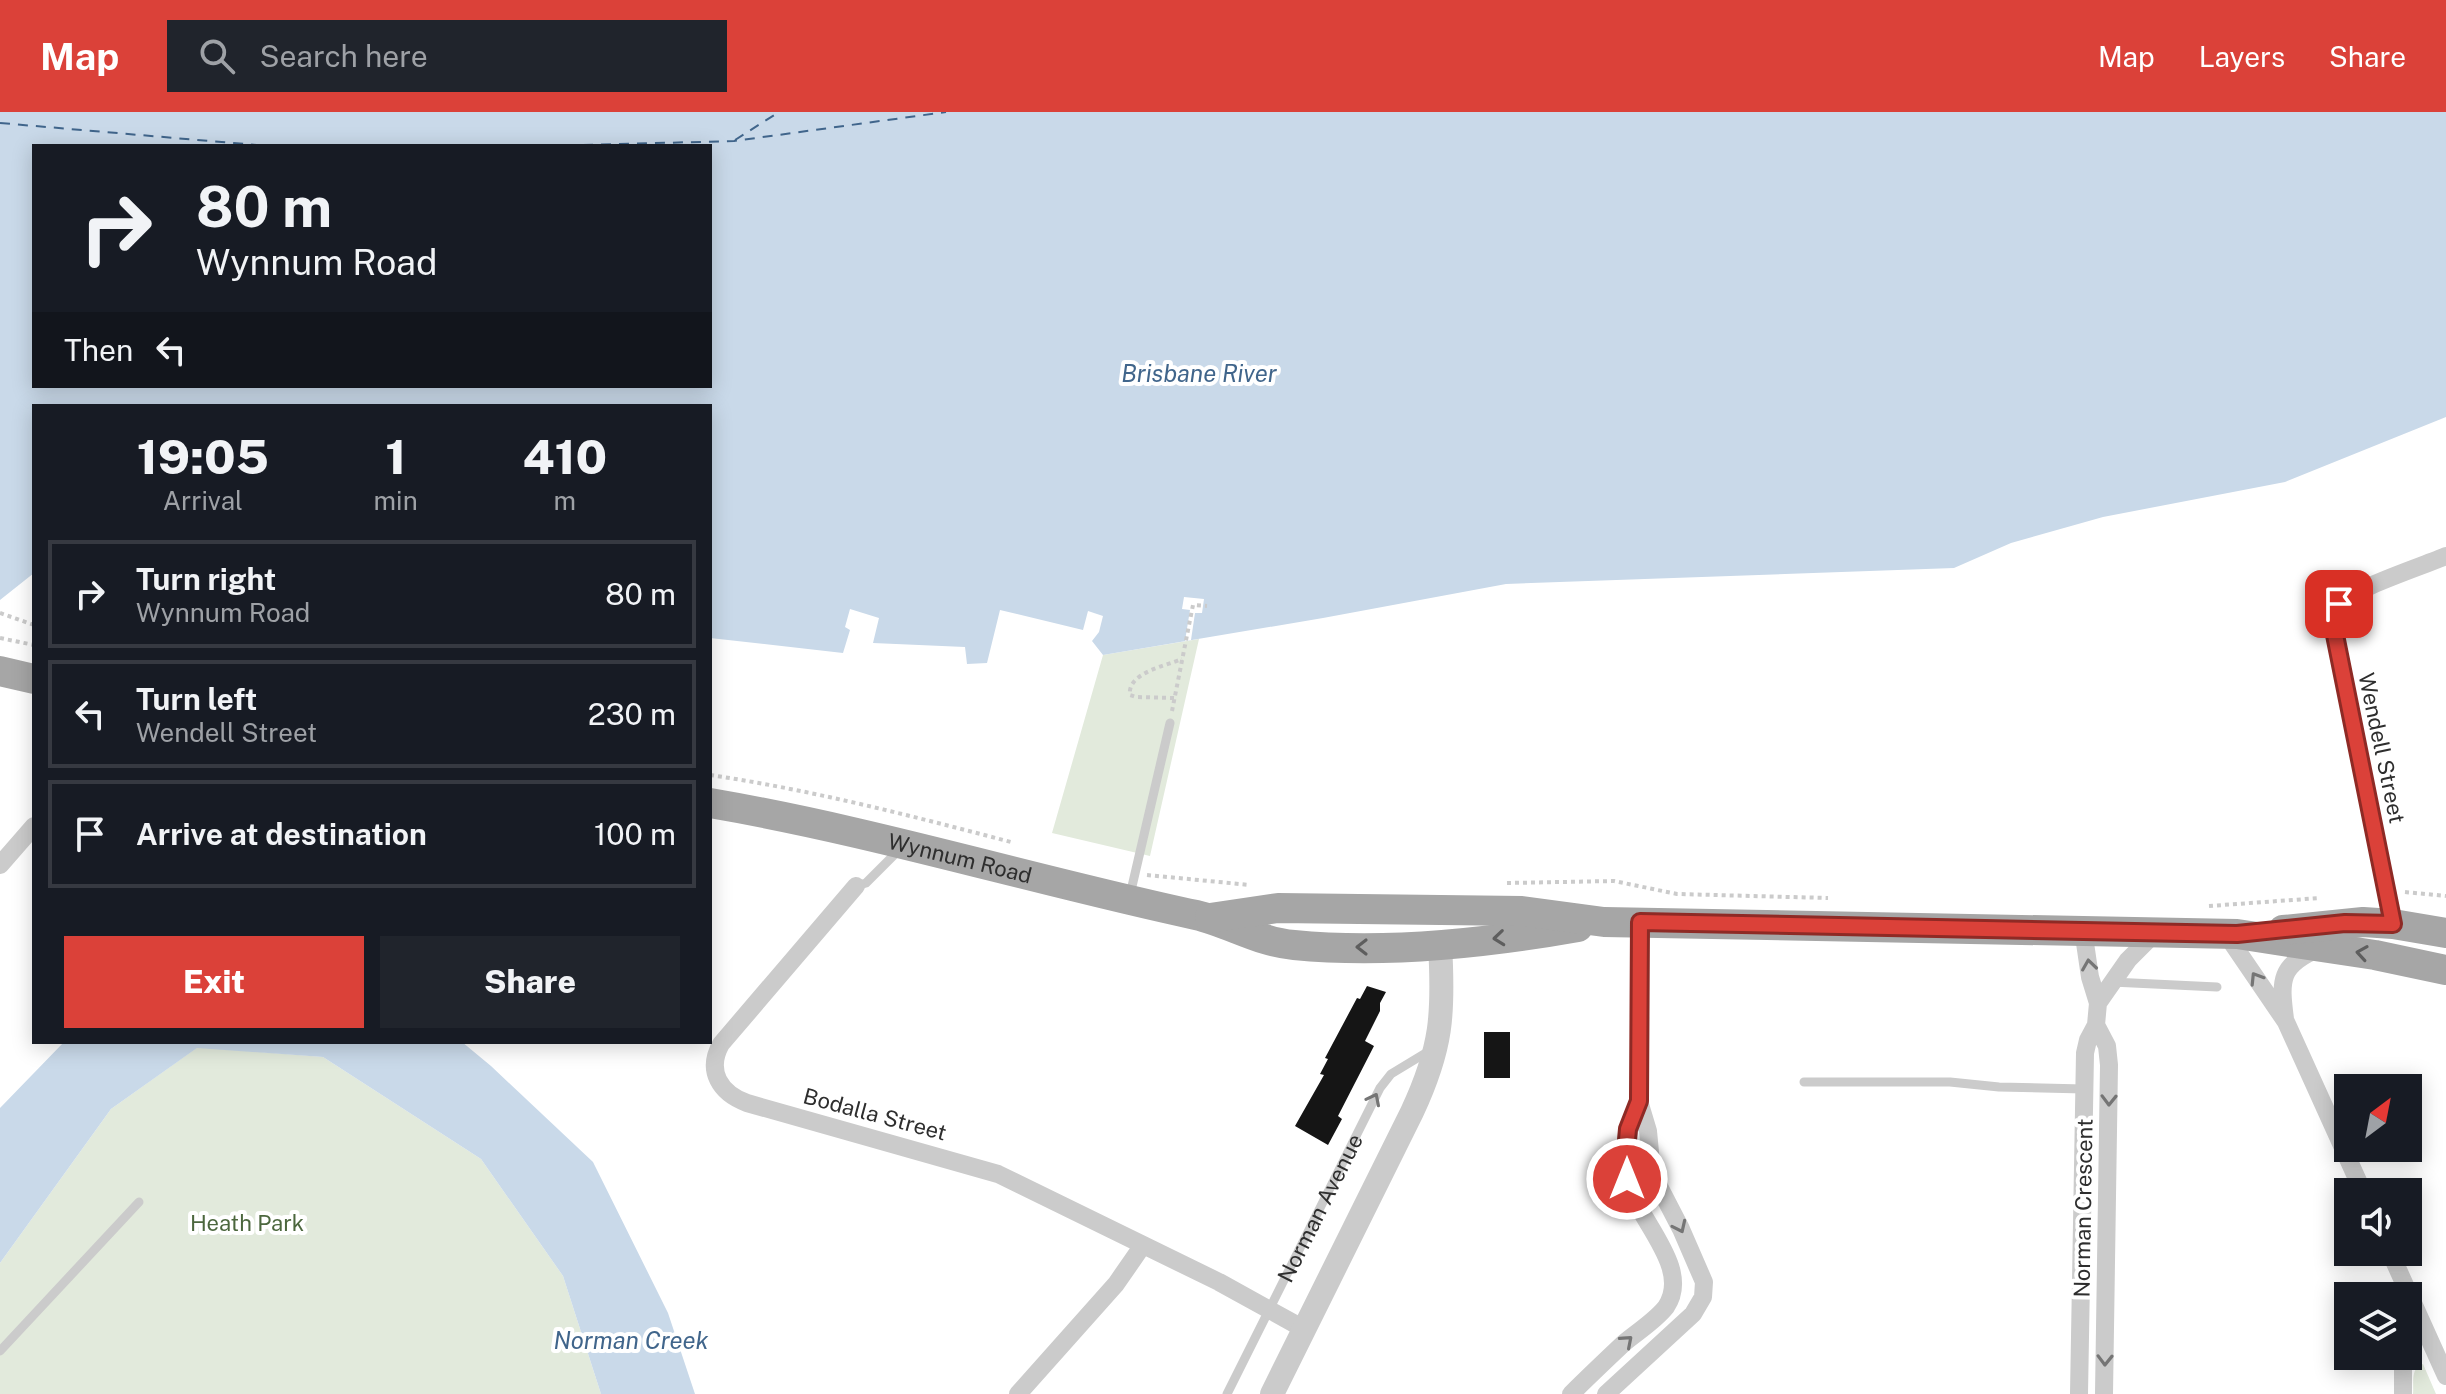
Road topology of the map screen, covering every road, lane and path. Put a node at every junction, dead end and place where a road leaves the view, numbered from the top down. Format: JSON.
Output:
{"nodes":[{"id":1,"x":2446,"y":556,"type":"edge"},
{"id":2,"x":1207,"y":606,"type":"dead end"},
{"id":3,"x":0,"y":613,"type":"edge"},
{"id":4,"x":32,"y":624,"type":"edge"},
{"id":5,"x":0,"y":638,"type":"edge"},
{"id":6,"x":32,"y":645,"type":"edge"},
{"id":7,"x":1182,"y":659,"type":"junction"},
{"id":8,"x":0,"y":671,"type":"edge"},
{"id":9,"x":32,"y":679,"type":"edge"},
{"id":10,"x":1175,"y":698,"type":"junction"},
{"id":11,"x":1170,"y":723,"type":"joint"},
{"id":12,"x":712,"y":775,"type":"edge"},
{"id":13,"x":712,"y":803,"type":"edge"},
{"id":14,"x":32,"y":828,"type":"edge"},
{"id":15,"x":906,"y":843,"type":"junction"},
{"id":16,"x":1022,"y":845,"type":"dead end"},
{"id":17,"x":0,"y":865,"type":"edge"},
{"id":18,"x":1502,"y":883,"type":"dead end"},
{"id":19,"x":856,"y":886,"type":"joint"},
{"id":20,"x":1263,"y":886,"type":"dead end"},
{"id":21,"x":1132,"y":887,"type":"junction"},
{"id":22,"x":2388,"y":893,"type":"junction"},
{"id":23,"x":2446,"y":896,"type":"edge"},
{"id":24,"x":2320,"y":898,"type":"dead end"},
{"id":25,"x":1834,"y":899,"type":"dead end"},
{"id":26,"x":2195,"y":907,"type":"dead end"},
{"id":27,"x":1441,"y":911,"type":"junction"},
{"id":28,"x":1210,"y":918,"type":"junction"},
{"id":29,"x":1604,"y":922,"type":"junction"},
{"id":30,"x":1640,"y":922,"type":"junction"},
{"id":31,"x":2393,"y":924,"type":"junction"},
{"id":32,"x":2076,"y":930,"type":"junction"},
{"id":33,"x":2156,"y":932,"type":"junction"},
{"id":34,"x":2446,"y":933,"type":"edge"},
{"id":35,"x":2231,"y":934,"type":"junction"},
{"id":36,"x":1440,"y":944,"type":"junction"},
{"id":37,"x":2322,"y":947,"type":"junction"},
{"id":38,"x":2442,"y":969,"type":"edge"},
{"id":39,"x":2112,"y":982,"type":"junction"},
{"id":40,"x":2217,"y":987,"type":"dead end"},
{"id":41,"x":2098,"y":1003,"type":"junction"},
{"id":42,"x":2286,"y":1022,"type":"junction"},
{"id":43,"x":2096,"y":1025,"type":"junction"},
{"id":44,"x":1438,"y":1046,"type":"junction"},
{"id":45,"x":1804,"y":1082,"type":"dead end"},
{"id":46,"x":2084,"y":1089,"type":"junction"},
{"id":47,"x":1639,"y":1101,"type":"junction"},
{"id":48,"x":2357,"y":1178,"type":"edge"},
{"id":49,"x":139,"y":1202,"type":"dead end"},
{"id":50,"x":1143,"y":1245,"type":"junction"},
{"id":51,"x":1268,"y":1309,"type":"junction"},
{"id":52,"x":2422,"y":1320,"type":"edge"},
{"id":53,"x":1304,"y":1329,"type":"junction"},
{"id":54,"x":0,"y":1351,"type":"edge"},
{"id":55,"x":2403,"y":1370,"type":"edge"},
{"id":56,"x":2446,"y":1376,"type":"edge"},
{"id":57,"x":1018,"y":1394,"type":"edge"},
{"id":58,"x":1227,"y":1394,"type":"edge"},
{"id":59,"x":1272,"y":1394,"type":"edge"},
{"id":60,"x":1571,"y":1394,"type":"edge"},
{"id":61,"x":1606,"y":1394,"type":"edge"},
{"id":62,"x":2079,"y":1394,"type":"edge"},
{"id":63,"x":2104,"y":1394,"type":"edge"},
{"id":64,"x":2403,"y":1394,"type":"edge"}],
"edges":[{"from":1,"to":22,"type":"street","name":"Wendell Street"},
{"from":2,"to":7,"type":"path"},
{"from":3,"to":4,"type":"path"},
{"from":5,"to":6,"type":"path"},
{"from":7,"to":10,"type":"path"},
{"from":7,"to":10,"type":"path"},
{"from":8,"to":9,"type":"main road"},
{"from":10,"to":11,"type":"path"},
{"from":11,"to":21,"type":"lane"},
{"from":12,"to":16,"type":"path"},
{"from":13,"to":15,"type":"main road","name":"Wynnum Road"},
{"from":14,"to":17,"type":"street"},
{"from":15,"to":19,"type":"lane","name":"Bodalla Street"},
{"from":15,"to":21,"type":"main road","name":"Wynnum Road"},
{"from":18,"to":25,"type":"path"},
{"from":19,"to":50,"type":"street","name":"Bodalla Street"},
{"from":20,"to":21,"type":"path"},
{"from":21,"to":28,"type":"main road","name":"Wynnum Road"},
{"from":22,"to":23,"type":"path"},
{"from":22,"to":31,"type":"street","name":"Wendell Street"},
{"from":24,"to":26,"type":"path"},
{"from":27,"to":28,"type":"main road","name":"Wynnum Road"},
{"from":27,"to":29,"type":"main road","name":"Wynnum Road"},
{"from":27,"to":36,"type":"main road","name":"Norman Avenue"},
{"from":36,"to":28,"type":"main road","name":"Wynnum Road","one_way":true},
{"from":29,"to":30,"type":"main road","name":"Wynnum Road"},
{"from":29,"to":36,"type":"main road","name":"Wynnum Road","one_way":true},
{"from":30,"to":32,"type":"main road","name":"Wynnum Road"},
{"from":30,"to":47,"type":"street"},
{"from":31,"to":34,"type":"main road","name":"Wynnum Road"},
{"from":31,"to":35,"type":"main road","name":"Wynnum Road"},
{"from":31,"to":38,"type":"main road"},
{"from":32,"to":33,"type":"main road","name":"Wynnum Road"},
{"from":41,"to":32,"type":"street","name":"Norman Crescent","one_way":true},
{"from":33,"to":35,"type":"main road","name":"Wynnum Road"},
{"from":33,"to":39,"type":"street","name":"Norman Crescent"},
{"from":35,"to":37,"type":"main road","name":"Wynnum Road"},
{"from":42,"to":35,"type":"street","one_way":true},
{"from":36,"to":44,"type":"street","name":"Norman Avenue"},
{"from":38,"to":37,"type":"main road","name":"Wynnum Road","one_way":true},
{"from":37,"to":42,"type":"street"},
{"from":39,"to":40,"type":"lane"},
{"from":39,"to":41,"type":"street","name":"Norman Crescent"},
{"from":41,"to":43,"type":"street","name":"Norman Crescent"},
{"from":42,"to":48,"type":"street"},
{"from":43,"to":46,"type":"street","name":"Norman Crescent"},
{"from":43,"to":63,"type":"street","name":"Norman Crescent","one_way":true},
{"from":51,"to":44,"type":"lane","name":"Norman Avenue","one_way":true},
{"from":44,"to":53,"type":"street","name":"Norman Avenue"},
{"from":45,"to":46,"type":"lane"},
{"from":46,"to":62,"type":"street","name":"Norman Crescent"},
{"from":60,"to":47,"type":"street","one_way":true},
{"from":47,"to":61,"type":"street","one_way":true},
{"from":49,"to":54,"type":"lane"},
{"from":50,"to":51,"type":"street","name":"Bodalla Street"},
{"from":50,"to":57,"type":"street"},
{"from":51,"to":53,"type":"street","name":"Bodalla Street"},
{"from":51,"to":58,"type":"lane","name":"Norman Avenue"},
{"from":52,"to":56,"type":"street"},
{"from":53,"to":59,"type":"street","name":"Norman Avenue"},
{"from":55,"to":64,"type":"street"}]}
